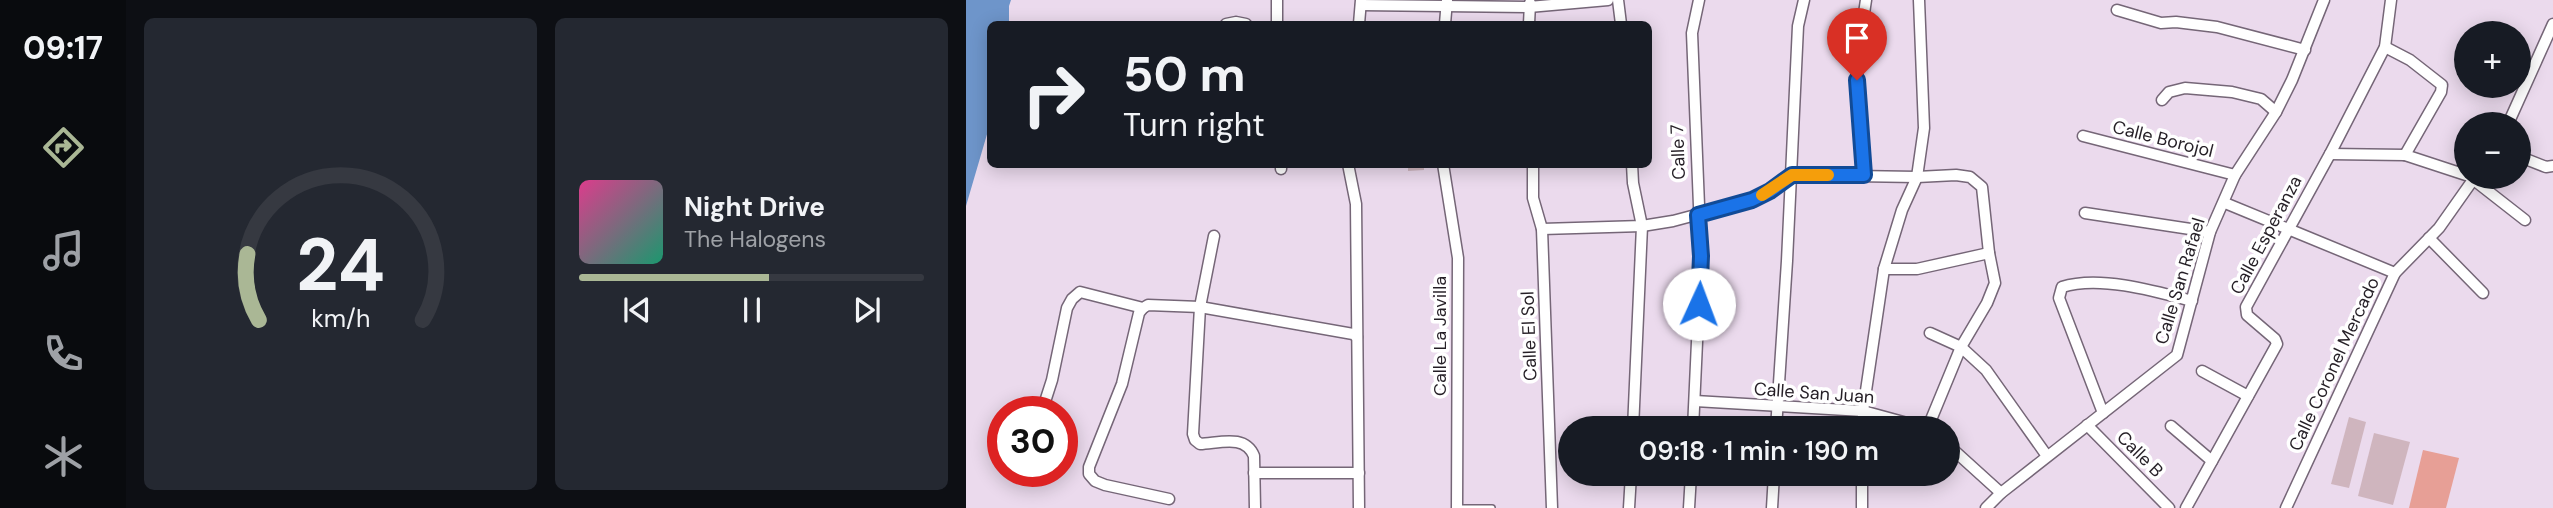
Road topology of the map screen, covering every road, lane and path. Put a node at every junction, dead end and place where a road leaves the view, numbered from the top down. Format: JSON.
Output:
{"nodes":[{"id":1,"x":1278,"y":0,"type":"edge"},
{"id":2,"x":1608,"y":0,"type":"edge"},
{"id":3,"x":1618,"y":0,"type":"edge"},
{"id":4,"x":1699,"y":0,"type":"edge"},
{"id":5,"x":1804,"y":0,"type":"edge"},
{"id":6,"x":1866,"y":0,"type":"edge"},
{"id":7,"x":1919,"y":0,"type":"edge"},
{"id":8,"x":2324,"y":0,"type":"edge"},
{"id":9,"x":2391,"y":0,"type":"edge"},
{"id":10,"x":1361,"y":3,"type":"edge"},
{"id":11,"x":1447,"y":4,"type":"edge"},
{"id":12,"x":1530,"y":4,"type":"edge"},
{"id":13,"x":2117,"y":10,"type":"dead end"},
{"id":14,"x":1277,"y":21,"type":"edge"},
{"id":15,"x":1359,"y":21,"type":"edge"},
{"id":16,"x":1621,"y":21,"type":"edge"},
{"id":17,"x":2553,"y":24,"type":"edge"},
{"id":18,"x":2385,"y":47,"type":"junction"},
{"id":19,"x":2305,"y":50,"type":"junction"},
{"id":20,"x":2162,"y":100,"type":"dead end"},
{"id":21,"x":2276,"y":111,"type":"junction"},
{"id":22,"x":2513,"y":112,"type":"edge"},
{"id":23,"x":2083,"y":136,"type":"dead end"},
{"id":24,"x":2330,"y":154,"type":"junction"},
{"id":25,"x":2405,"y":155,"type":"junction"},
{"id":26,"x":2531,"y":161,"type":"edge"},
{"id":27,"x":2553,"y":166,"type":"edge"},
{"id":28,"x":1349,"y":168,"type":"edge"},
{"id":29,"x":1444,"y":168,"type":"edge"},
{"id":30,"x":1533,"y":168,"type":"edge"},
{"id":31,"x":1632,"y":168,"type":"edge"},
{"id":32,"x":2454,"y":171,"type":"edge"},
{"id":33,"x":1792,"y":175,"type":"junction"},
{"id":34,"x":1864,"y":175,"type":"junction"},
{"id":35,"x":2235,"y":175,"type":"junction"},
{"id":36,"x":1917,"y":177,"type":"junction"},
{"id":37,"x":2463,"y":189,"type":"edge"},
{"id":38,"x":2486,"y":189,"type":"edge"},
{"id":39,"x":2225,"y":202,"type":"junction"},
{"id":40,"x":2085,"y":213,"type":"dead end"},
{"id":41,"x":1698,"y":215,"type":"junction"},
{"id":42,"x":2525,"y":220,"type":"dead end"},
{"id":43,"x":1642,"y":226,"type":"junction"},
{"id":44,"x":2289,"y":227,"type":"junction"},
{"id":45,"x":1542,"y":229,"type":"junction"},
{"id":46,"x":2210,"y":232,"type":"junction"},
{"id":47,"x":1214,"y":236,"type":"dead end"},
{"id":48,"x":2429,"y":238,"type":"junction"},
{"id":49,"x":1989,"y":253,"type":"junction"},
{"id":50,"x":1884,"y":269,"type":"junction"},
{"id":51,"x":2395,"y":273,"type":"junction"},
{"id":52,"x":2483,"y":293,"type":"dead end"},
{"id":53,"x":2192,"y":301,"type":"junction"},
{"id":54,"x":1200,"y":307,"type":"junction"},
{"id":55,"x":1143,"y":308,"type":"junction"},
{"id":56,"x":1930,"y":333,"type":"dead end"},
{"id":57,"x":1357,"y":337,"type":"junction"},
{"id":58,"x":1961,"y":347,"type":"junction"},
{"id":59,"x":2202,"y":371,"type":"dead end"},
{"id":60,"x":1047,"y":396,"type":"edge"},
{"id":61,"x":2248,"y":396,"type":"junction"},
{"id":62,"x":1695,"y":401,"type":"junction"},
{"id":63,"x":1778,"y":407,"type":"junction"},
{"id":64,"x":1863,"y":411,"type":"junction"},
{"id":65,"x":2103,"y":413,"type":"junction"},
{"id":66,"x":1634,"y":416,"type":"edge"},
{"id":67,"x":1694,"y":416,"type":"edge"},
{"id":68,"x":1777,"y":416,"type":"edge"},
{"id":69,"x":1863,"y":416,"type":"edge"},
{"id":70,"x":1882,"y":416,"type":"edge"},
{"id":71,"x":1933,"y":416,"type":"edge"},
{"id":72,"x":2087,"y":425,"type":"junction"},
{"id":73,"x":2171,"y":426,"type":"dead end"},
{"id":74,"x":1960,"y":456,"type":"edge"},
{"id":75,"x":2047,"y":456,"type":"junction"},
{"id":76,"x":2212,"y":461,"type":"junction"},
{"id":77,"x":1359,"y":472,"type":"junction"},
{"id":78,"x":1254,"y":473,"type":"junction"},
{"id":79,"x":1630,"y":486,"type":"edge"},
{"id":80,"x":1690,"y":486,"type":"edge"},
{"id":81,"x":1773,"y":486,"type":"edge"},
{"id":82,"x":1862,"y":486,"type":"edge"},
{"id":83,"x":2001,"y":493,"type":"junction"},
{"id":84,"x":1169,"y":499,"type":"dead end"},
{"id":85,"x":1255,"y":508,"type":"edge"},
{"id":86,"x":1359,"y":508,"type":"edge"},
{"id":87,"x":1457,"y":508,"type":"edge"},
{"id":88,"x":1492,"y":508,"type":"edge"},
{"id":89,"x":1552,"y":508,"type":"edge"},
{"id":90,"x":1629,"y":508,"type":"edge"},
{"id":91,"x":1689,"y":508,"type":"edge"},
{"id":92,"x":1772,"y":508,"type":"edge"},
{"id":93,"x":1861,"y":508,"type":"edge"},
{"id":94,"x":1986,"y":508,"type":"edge"},
{"id":95,"x":2168,"y":508,"type":"edge"},
{"id":96,"x":2186,"y":508,"type":"edge"},
{"id":97,"x":2286,"y":508,"type":"edge"}],
"edges":[{"from":1,"to":14,"type":"street"},
{"from":2,"to":12,"type":"street"},
{"from":3,"to":16,"type":"street"},
{"from":4,"to":41,"type":"street","name":"Calle 7"},
{"from":5,"to":33,"type":"street"},
{"from":6,"to":34,"type":"street"},
{"from":7,"to":36,"type":"street"},
{"from":8,"to":19,"type":"street","name":"Calle San Rafael"},
{"from":9,"to":18,"type":"street","name":"Calle Esperanza"},
{"from":10,"to":11,"type":"street"},
{"from":10,"to":15,"type":"street"},
{"from":11,"to":12,"type":"street"},
{"from":13,"to":19,"type":"street"},
{"from":17,"to":22,"type":"street"},
{"from":18,"to":24,"type":"street","name":"Calle Esperanza"},
{"from":18,"to":25,"type":"street"},
{"from":19,"to":21,"type":"street","name":"Calle San Rafael"},
{"from":20,"to":21,"type":"street"},
{"from":21,"to":35,"type":"street","name":"Calle San Rafael"},
{"from":23,"to":35,"type":"street","name":"Calle Borojol"},
{"from":24,"to":25,"type":"street"},
{"from":24,"to":44,"type":"street","name":"Calle Esperanza"},
{"from":25,"to":32,"type":"street"},
{"from":26,"to":27,"type":"street"},
{"from":28,"to":57,"type":"street"},
{"from":29,"to":87,"type":"street","name":"Calle La Javilla"},
{"from":30,"to":45,"type":"street","name":"Calle El Sol"},
{"from":31,"to":43,"type":"street"},
{"from":33,"to":34,"type":"street"},
{"from":33,"to":41,"type":"street"},
{"from":33,"to":63,"type":"street"},
{"from":34,"to":36,"type":"street"},
{"from":35,"to":39,"type":"street","name":"Calle San Rafael"},
{"from":36,"to":49,"type":"street"},
{"from":36,"to":50,"type":"street"},
{"from":37,"to":48,"type":"street","name":"Calle Coronel Mercado"},
{"from":38,"to":42,"type":"street"},
{"from":39,"to":44,"type":"street"},
{"from":39,"to":46,"type":"street","name":"Calle San Rafael"},
{"from":40,"to":46,"type":"street"},
{"from":41,"to":43,"type":"street"},
{"from":41,"to":62,"type":"street","name":"Calle 7"},
{"from":43,"to":45,"type":"street"},
{"from":43,"to":66,"type":"street"},
{"from":44,"to":51,"type":"street"},
{"from":44,"to":61,"type":"street","name":"Calle Esperanza"},
{"from":45,"to":89,"type":"street","name":"Calle El Sol"},
{"from":46,"to":53,"type":"street","name":"Calle San Rafael"},
{"from":47,"to":54,"type":"street"},
{"from":48,"to":51,"type":"street","name":"Calle Coronel Mercado"},
{"from":48,"to":52,"type":"street"},
{"from":49,"to":50,"type":"street"},
{"from":49,"to":58,"type":"street"},
{"from":50,"to":64,"type":"street"},
{"from":51,"to":97,"type":"street","name":"Calle Coronel Mercado"},
{"from":53,"to":65,"type":"street","name":"Calle San Rafael"},
{"from":53,"to":65,"type":"street"},
{"from":54,"to":55,"type":"street"},
{"from":54,"to":57,"type":"street"},
{"from":54,"to":78,"type":"street"},
{"from":55,"to":60,"type":"street"},
{"from":55,"to":84,"type":"street"},
{"from":56,"to":58,"type":"street"},
{"from":57,"to":77,"type":"street"},
{"from":58,"to":71,"type":"street"},
{"from":58,"to":75,"type":"street"},
{"from":59,"to":61,"type":"street"},
{"from":61,"to":76,"type":"street","name":"Calle Esperanza"},
{"from":62,"to":63,"type":"street","name":"Calle San Juan"},
{"from":62,"to":67,"type":"street","name":"Calle 7"},
{"from":63,"to":64,"type":"street","name":"Calle San Juan"},
{"from":63,"to":68,"type":"street"},
{"from":64,"to":69,"type":"street"},
{"from":64,"to":70,"type":"street","name":"Calle San Juan"},
{"from":65,"to":72,"type":"street","name":"Calle San Rafael"},
{"from":72,"to":75,"type":"street","name":"Calle San Rafael"},
{"from":72,"to":95,"type":"street","name":"Calle B"},
{"from":73,"to":76,"type":"street"},
{"from":74,"to":83,"type":"street"},
{"from":75,"to":83,"type":"street","name":"Calle San Rafael"},
{"from":76,"to":96,"type":"street","name":"Calle Esperanza"},
{"from":77,"to":78,"type":"street"},
{"from":77,"to":86,"type":"street"},
{"from":78,"to":85,"type":"street"},
{"from":79,"to":90,"type":"street"},
{"from":80,"to":91,"type":"street"},
{"from":81,"to":92,"type":"street"},
{"from":82,"to":93,"type":"street"},
{"from":83,"to":94,"type":"street","name":"Calle San Rafael"},
{"from":87,"to":88,"type":"lane"}]}
